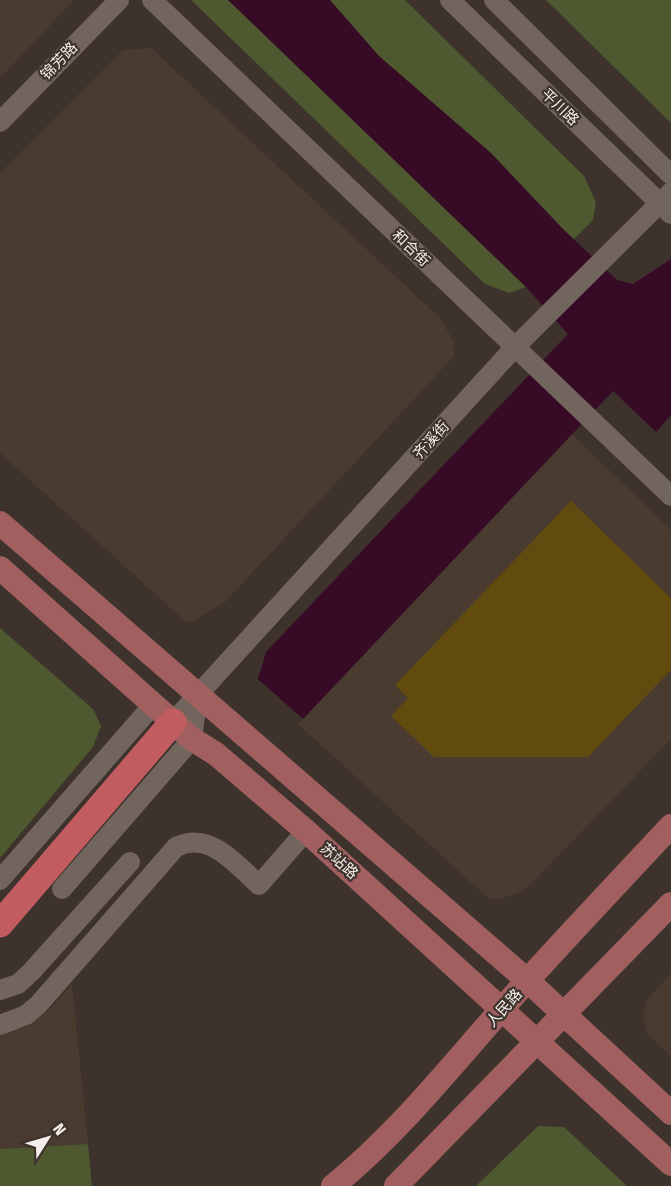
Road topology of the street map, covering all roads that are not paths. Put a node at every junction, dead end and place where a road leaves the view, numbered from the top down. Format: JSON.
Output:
{"nodes":[{"id":1,"x":119,"y":0,"type":"edge"},
{"id":2,"x":152,"y":0,"type":"edge"},
{"id":3,"x":450,"y":0,"type":"edge"},
{"id":4,"x":494,"y":0,"type":"edge"},
{"id":5,"x":0,"y":122,"type":"edge"},
{"id":6,"x":671,"y":175,"type":"edge"},
{"id":7,"x":667,"y":203,"type":"edge"},
{"id":8,"x":515,"y":347,"type":"junction"},
{"id":9,"x":671,"y":496,"type":"edge"},
{"id":10,"x":0,"y":523,"type":"edge"},
{"id":11,"x":0,"y":568,"type":"edge"},
{"id":12,"x":198,"y":694,"type":"junction"},
{"id":13,"x":173,"y":722,"type":"junction"},
{"id":14,"x":671,"y":826,"type":"edge"},
{"id":15,"x":306,"y":831,"type":"junction"},
{"id":16,"x":130,"y":862,"type":"dead end"},
{"id":17,"x":0,"y":880,"type":"edge"},
{"id":18,"x":62,"y":890,"type":"dead end"},
{"id":19,"x":671,"y":904,"type":"edge"},
{"id":20,"x":0,"y":924,"type":"edge"},
{"id":21,"x":528,"y":981,"type":"junction"},
{"id":22,"x":0,"y":990,"type":"edge"},
{"id":23,"x":501,"y":1010,"type":"junction"},
{"id":24,"x":565,"y":1015,"type":"junction"},
{"id":25,"x":0,"y":1025,"type":"edge"},
{"id":26,"x":538,"y":1041,"type":"junction"},
{"id":27,"x":671,"y":1113,"type":"edge"},
{"id":28,"x":671,"y":1164,"type":"edge"},
{"id":29,"x":333,"y":1186,"type":"edge"},
{"id":30,"x":396,"y":1186,"type":"edge"}],
"edges":[{"from":1,"to":5,"type":"street","name":"锦芳路"},
{"from":2,"to":8,"type":"street","name":"和合街"},
{"from":3,"to":7,"type":"street","name":"平川路"},
{"from":4,"to":6,"type":"street","name":"平川路"},
{"from":7,"to":8,"type":"street","name":"齐溪街"},
{"from":8,"to":9,"type":"street","name":"和合街"},
{"from":8,"to":12,"type":"street","name":"齐溪街"},
{"from":10,"to":12,"type":"main road"},
{"from":11,"to":13,"type":"main road","name":"苏站路"},
{"from":12,"to":13,"type":"street","name":"齐溪街"},
{"from":12,"to":21,"type":"main road"},
{"from":13,"to":15,"type":"main road","name":"苏站路"},
{"from":13,"to":17,"type":"street"},
{"from":13,"to":18,"type":"street"},
{"from":13,"to":20,"type":"highway"},
{"from":14,"to":21,"type":"main road","name":"人民路"},
{"from":15,"to":23,"type":"main road","name":"苏站路"},
{"from":15,"to":25,"type":"street"},
{"from":16,"to":22,"type":"street"},
{"from":19,"to":24,"type":"main road"},
{"from":21,"to":23,"type":"main road","name":"人民路"},
{"from":21,"to":24,"type":"main road"},
{"from":23,"to":26,"type":"main road","name":"苏站路"},
{"from":23,"to":29,"type":"main road","name":"人民路"},
{"from":24,"to":26,"type":"main road"},
{"from":24,"to":27,"type":"main road"},
{"from":26,"to":28,"type":"main road","name":"苏站路"},
{"from":26,"to":30,"type":"main road"}]}
